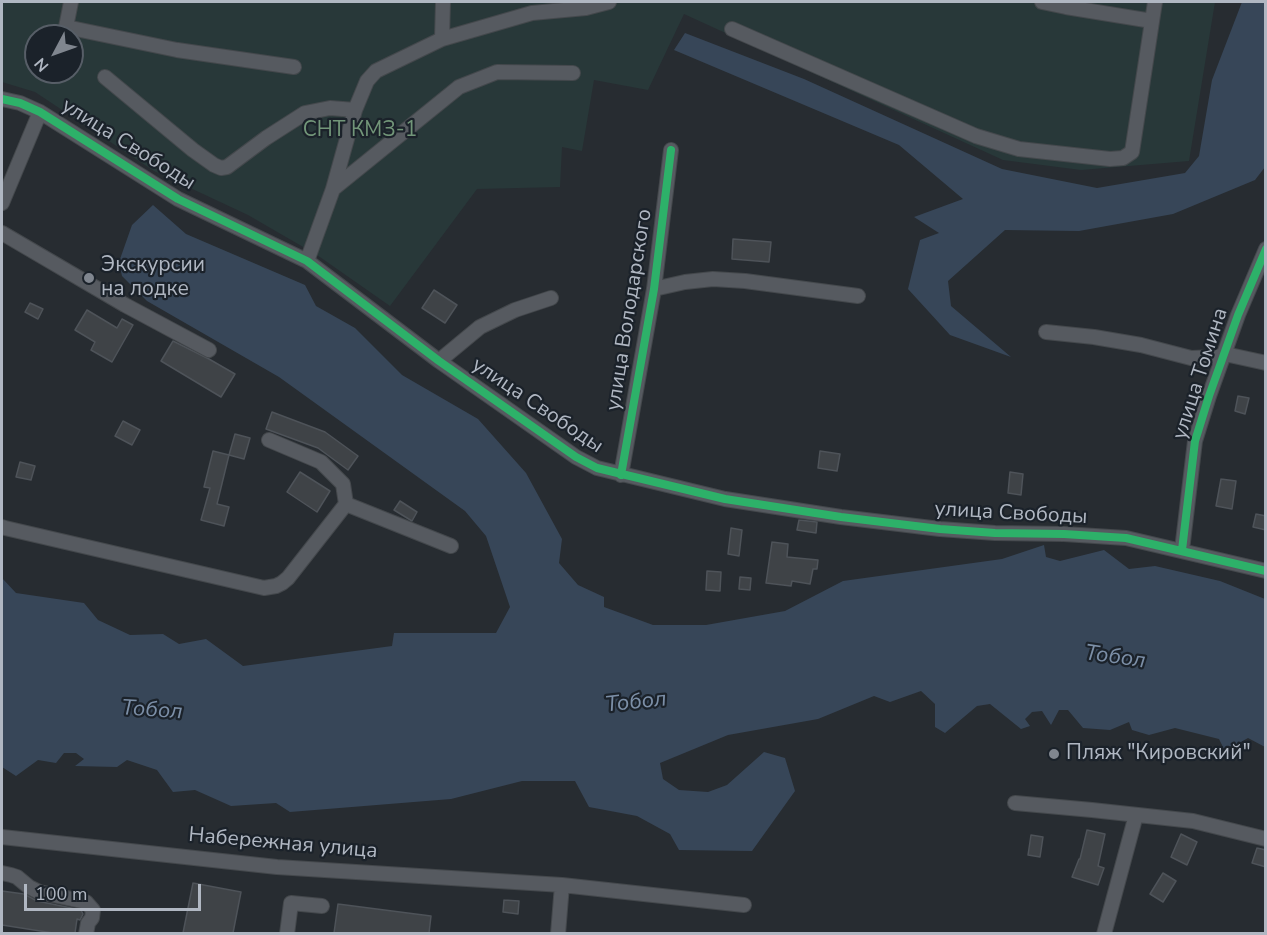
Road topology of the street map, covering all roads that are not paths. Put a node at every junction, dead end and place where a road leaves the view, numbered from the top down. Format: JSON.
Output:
{"nodes":[{"id":1,"x":71,"y":2,"type":"edge"},
{"id":2,"x":443,"y":2,"type":"edge"},
{"id":3,"x":609,"y":2,"type":"edge"},
{"id":4,"x":1042,"y":2,"type":"edge"},
{"id":5,"x":1155,"y":2,"type":"edge"},
{"id":6,"x":1067,"y":4,"type":"edge"},
{"id":7,"x":1152,"y":21,"type":"junction"},
{"id":8,"x":732,"y":29,"type":"dead end"},
{"id":9,"x":442,"y":39,"type":"junction"},
{"id":10,"x":294,"y":67,"type":"dead end"},
{"id":11,"x":573,"y":73,"type":"dead end"},
{"id":12,"x":105,"y":77,"type":"dead end"},
{"id":13,"x":2,"y":99,"type":"edge"},
{"id":14,"x":355,"y":110,"type":"junction"},
{"id":15,"x":40,"y":112,"type":"junction"},
{"id":16,"x":671,"y":150,"type":"dead end"},
{"id":17,"x":333,"y":189,"type":"junction"},
{"id":18,"x":2,"y":203,"type":"edge"},
{"id":19,"x":2,"y":233,"type":"edge"},
{"id":20,"x":1266,"y":249,"type":"edge"},
{"id":21,"x":307,"y":261,"type":"junction"},
{"id":22,"x":654,"y":289,"type":"junction"},
{"id":23,"x":858,"y":296,"type":"dead end"},
{"id":24,"x":551,"y":298,"type":"dead end"},
{"id":25,"x":1046,"y":332,"type":"dead end"},
{"id":26,"x":209,"y":350,"type":"dead end"},
{"id":27,"x":1225,"y":354,"type":"junction"},
{"id":28,"x":439,"y":362,"type":"junction"},
{"id":29,"x":1266,"y":363,"type":"edge"},
{"id":30,"x":269,"y":440,"type":"dead end"},
{"id":31,"x":621,"y":475,"type":"junction"},
{"id":32,"x":346,"y":504,"type":"junction"},
{"id":33,"x":2,"y":526,"type":"edge"},
{"id":34,"x":451,"y":546,"type":"dead end"},
{"id":35,"x":1182,"y":550,"type":"junction"},
{"id":36,"x":1266,"y":570,"type":"edge"},
{"id":37,"x":1015,"y":803,"type":"dead end"},
{"id":38,"x":1136,"y":815,"type":"junction"},
{"id":39,"x":2,"y":837,"type":"edge"},
{"id":40,"x":1266,"y":839,"type":"edge"},
{"id":41,"x":2,"y":873,"type":"edge"},
{"id":42,"x":562,"y":885,"type":"junction"},
{"id":43,"x":744,"y":905,"type":"dead end"},
{"id":44,"x":322,"y":906,"type":"dead end"},
{"id":45,"x":86,"y":933,"type":"edge"},
{"id":46,"x":287,"y":933,"type":"edge"},
{"id":47,"x":558,"y":933,"type":"edge"},
{"id":48,"x":1104,"y":933,"type":"edge"}],
"edges":[{"from":1,"to":10,"type":"street"},
{"from":2,"to":9,"type":"street"},
{"from":3,"to":9,"type":"street"},
{"from":4,"to":6,"type":"street"},
{"from":5,"to":7,"type":"street"},
{"from":6,"to":7,"type":"street"},
{"from":7,"to":8,"type":"street"},
{"from":9,"to":14,"type":"street"},
{"from":11,"to":17,"type":"street"},
{"from":12,"to":14,"type":"street"},
{"from":13,"to":15,"type":"street","name":"улица Свободы"},
{"from":14,"to":17,"type":"street"},
{"from":15,"to":18,"type":"street"},
{"from":15,"to":21,"type":"street","name":"улица Свободы"},
{"from":16,"to":22,"type":"street","name":"улица Володарского"},
{"from":17,"to":21,"type":"street"},
{"from":19,"to":26,"type":"street"},
{"from":20,"to":27,"type":"street","name":"улица Томина"},
{"from":21,"to":28,"type":"street","name":"улица Свободы"},
{"from":22,"to":23,"type":"street"},
{"from":22,"to":31,"type":"street","name":"улица Володарского"},
{"from":24,"to":28,"type":"street"},
{"from":25,"to":27,"type":"street"},
{"from":27,"to":29,"type":"street"},
{"from":27,"to":35,"type":"street","name":"улица Томина"},
{"from":28,"to":31,"type":"street","name":"улица Свободы"},
{"from":30,"to":32,"type":"street"},
{"from":31,"to":35,"type":"street","name":"улица Свободы"},
{"from":32,"to":33,"type":"street"},
{"from":32,"to":34,"type":"street"},
{"from":35,"to":36,"type":"street","name":"улица Свободы"},
{"from":37,"to":38,"type":"street"},
{"from":38,"to":40,"type":"street"},
{"from":38,"to":48,"type":"street"},
{"from":39,"to":42,"type":"street","name":"Набережная улица"},
{"from":41,"to":45,"type":"street"},
{"from":42,"to":43,"type":"street","name":"Набережная улица"},
{"from":42,"to":47,"type":"street"},
{"from":44,"to":46,"type":"street"}]}
